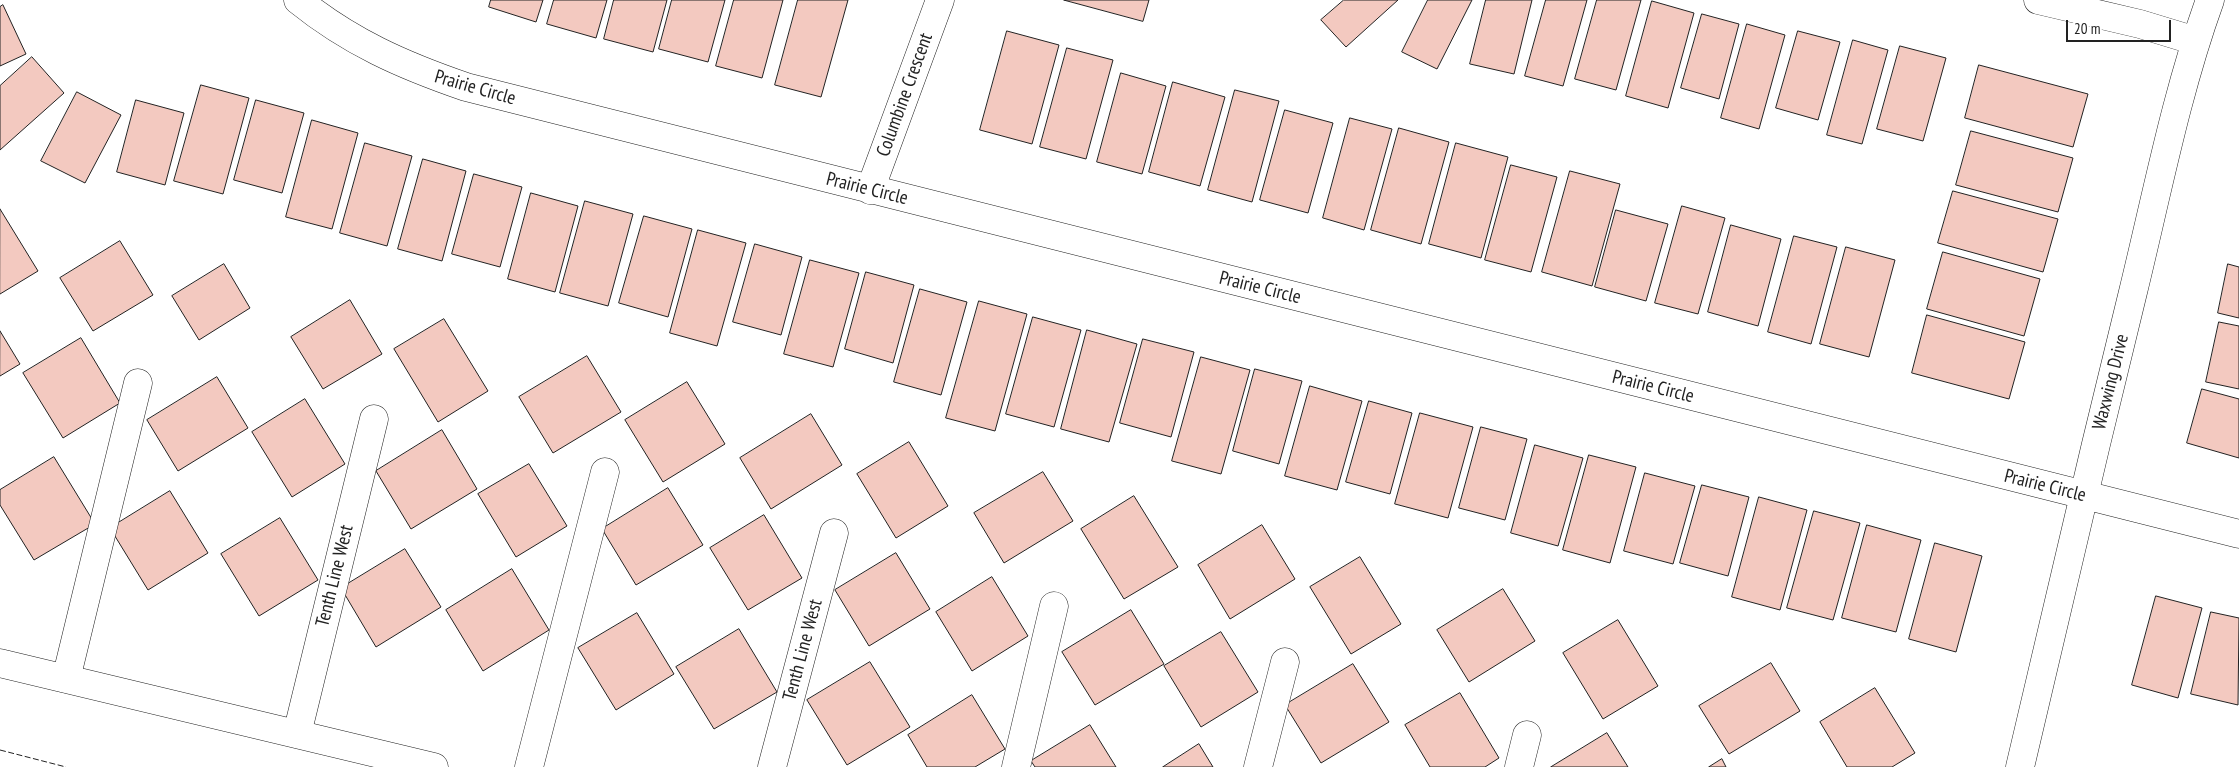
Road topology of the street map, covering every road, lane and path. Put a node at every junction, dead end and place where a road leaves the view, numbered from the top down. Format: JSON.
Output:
{"nodes":[{"id":1,"x":298,"y":0,"type":"edge"},
{"id":2,"x":940,"y":0,"type":"edge"},
{"id":3,"x":2038,"y":0,"type":"edge"},
{"id":4,"x":2210,"y":0,"type":"edge"},
{"id":5,"x":2196,"y":41,"type":"junction"},
{"id":6,"x":870,"y":190,"type":"junction"},
{"id":7,"x":138,"y":383,"type":"dead end"},
{"id":8,"x":374,"y":419,"type":"dead end"},
{"id":9,"x":605,"y":472,"type":"dead end"},
{"id":10,"x":2083,"y":496,"type":"junction"},
{"id":11,"x":834,"y":533,"type":"dead end"},
{"id":12,"x":2239,"y":534,"type":"edge"},
{"id":13,"x":1054,"y":606,"type":"dead end"},
{"id":14,"x":1285,"y":662,"type":"dead end"},
{"id":15,"x":0,"y":663,"type":"edge"},
{"id":16,"x":66,"y":679,"type":"junction"},
{"id":17,"x":296,"y":734,"type":"junction"},
{"id":18,"x":1527,"y":735,"type":"dead end"},
{"id":19,"x":434,"y":767,"type":"edge"},
{"id":20,"x":529,"y":767,"type":"edge"},
{"id":21,"x":772,"y":767,"type":"edge"},
{"id":22,"x":1016,"y":767,"type":"edge"},
{"id":23,"x":1258,"y":767,"type":"edge"},
{"id":24,"x":1519,"y":767,"type":"edge"},
{"id":25,"x":2020,"y":767,"type":"edge"}],
"edges":[{"from":1,"to":6,"type":"street","name":"Prairie Circle"},
{"from":2,"to":6,"type":"street","name":"Columbine Crescent"},
{"from":3,"to":5,"type":"street"},
{"from":4,"to":5,"type":"street","name":"Waxwing Drive"},
{"from":5,"to":10,"type":"street","name":"Waxwing Drive"},
{"from":6,"to":10,"type":"street","name":"Prairie Circle"},
{"from":7,"to":16,"type":"street"},
{"from":8,"to":17,"type":"street","name":"Tenth Line West"},
{"from":9,"to":20,"type":"street"},
{"from":10,"to":12,"type":"street","name":"Prairie Circle"},
{"from":10,"to":25,"type":"street","name":"Waxwing Drive"},
{"from":11,"to":21,"type":"street","name":"Tenth Line West"},
{"from":13,"to":22,"type":"street"},
{"from":14,"to":23,"type":"street"},
{"from":15,"to":16,"type":"street"},
{"from":16,"to":17,"type":"street"},
{"from":17,"to":19,"type":"street"},
{"from":18,"to":24,"type":"street"}]}
